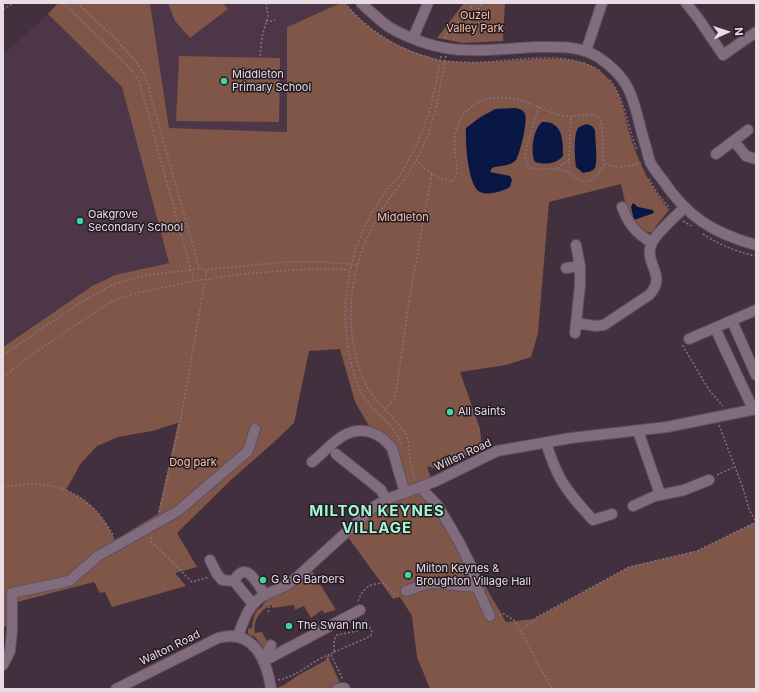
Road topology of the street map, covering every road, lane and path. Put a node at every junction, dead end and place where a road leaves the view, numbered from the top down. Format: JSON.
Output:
{"nodes":[{"id":1,"x":14,"y":3,"type":"edge"},
{"id":2,"x":63,"y":3,"type":"edge"},
{"id":3,"x":77,"y":3,"type":"edge"},
{"id":4,"x":266,"y":3,"type":"edge"},
{"id":5,"x":345,"y":3,"type":"edge"},
{"id":6,"x":361,"y":3,"type":"edge"},
{"id":7,"x":428,"y":3,"type":"edge"},
{"id":8,"x":474,"y":3,"type":"edge"},
{"id":9,"x":482,"y":3,"type":"edge"},
{"id":10,"x":602,"y":3,"type":"edge"},
{"id":11,"x":686,"y":3,"type":"edge"},
{"id":12,"x":3,"y":9,"type":"edge"},
{"id":13,"x":275,"y":20,"type":"dead end"},
{"id":14,"x":266,"y":21,"type":"junction"},
{"id":15,"x":755,"y":36,"type":"edge"},
{"id":16,"x":413,"y":38,"type":"junction"},
{"id":17,"x":446,"y":48,"type":"junction"},
{"id":18,"x":586,"y":51,"type":"junction"},
{"id":19,"x":260,"y":56,"type":"dead end"},
{"id":20,"x":440,"y":60,"type":"junction"},
{"id":21,"x":445,"y":61,"type":"junction"},
{"id":22,"x":602,"y":72,"type":"dead end"},
{"id":23,"x":606,"y":76,"type":"dead end"},
{"id":24,"x":539,"y":107,"type":"junction"},
{"id":25,"x":571,"y":116,"type":"junction"},
{"id":26,"x":748,"y":130,"type":"dead end"},
{"id":27,"x":734,"y":141,"type":"junction"},
{"id":28,"x":716,"y":154,"type":"dead end"},
{"id":29,"x":638,"y":155,"type":"dead end"},
{"id":30,"x":416,"y":159,"type":"junction"},
{"id":31,"x":640,"y":159,"type":"dead end"},
{"id":32,"x":756,"y":159,"type":"edge"},
{"id":33,"x":569,"y":160,"type":"junction"},
{"id":34,"x":605,"y":163,"type":"junction"},
{"id":35,"x":646,"y":163,"type":"junction"},
{"id":36,"x":557,"y":169,"type":"junction"},
{"id":37,"x":432,"y":173,"type":"junction"},
{"id":38,"x":570,"y":173,"type":"junction"},
{"id":39,"x":648,"y":176,"type":"dead end"},
{"id":40,"x":622,"y":206,"type":"dead end"},
{"id":41,"x":684,"y":208,"type":"junction"},
{"id":42,"x":676,"y":215,"type":"junction"},
{"id":43,"x":696,"y":229,"type":"dead end"},
{"id":44,"x":702,"y":233,"type":"dead end"},
{"id":45,"x":652,"y":243,"type":"junction"},
{"id":46,"x":576,"y":245,"type":"dead end"},
{"id":47,"x":756,"y":245,"type":"edge"},
{"id":48,"x":756,"y":256,"type":"edge"},
{"id":49,"x":351,"y":264,"type":"junction"},
{"id":50,"x":357,"y":265,"type":"junction"},
{"id":51,"x":580,"y":266,"type":"junction"},
{"id":52,"x":199,"y":268,"type":"junction"},
{"id":53,"x":566,"y":268,"type":"dead end"},
{"id":54,"x":190,"y":270,"type":"junction"},
{"id":55,"x":207,"y":270,"type":"junction"},
{"id":56,"x":349,"y":270,"type":"junction"},
{"id":57,"x":205,"y":279,"type":"junction"},
{"id":58,"x":194,"y":281,"type":"junction"},
{"id":59,"x":756,"y":310,"type":"edge"},
{"id":60,"x":732,"y":321,"type":"junction"},
{"id":61,"x":715,"y":328,"type":"junction"},
{"id":62,"x":689,"y":339,"type":"joint"},
{"id":63,"x":3,"y":355,"type":"edge"},
{"id":64,"x":756,"y":375,"type":"edge"},
{"id":65,"x":3,"y":377,"type":"edge"},
{"id":66,"x":385,"y":409,"type":"junction"},
{"id":67,"x":754,"y":409,"type":"edge"},
{"id":68,"x":730,"y":414,"type":"junction"},
{"id":69,"x":716,"y":417,"type":"junction"},
{"id":70,"x":256,"y":429,"type":"dead end"},
{"id":71,"x":638,"y":431,"type":"junction"},
{"id":72,"x":546,"y":443,"type":"junction"},
{"id":73,"x":402,"y":451,"type":"dead end"},
{"id":74,"x":336,"y":454,"type":"dead end"},
{"id":75,"x":312,"y":462,"type":"dead end"},
{"id":76,"x":734,"y":467,"type":"junction"},
{"id":77,"x":709,"y":480,"type":"joint"},
{"id":78,"x":3,"y":487,"type":"edge"},
{"id":79,"x":420,"y":487,"type":"junction"},
{"id":80,"x":405,"y":493,"type":"junction"},
{"id":81,"x":660,"y":494,"type":"junction"},
{"id":82,"x":386,"y":500,"type":"junction"},
{"id":83,"x":633,"y":506,"type":"dead end"},
{"id":84,"x":612,"y":514,"type":"dead end"},
{"id":85,"x":756,"y":522,"type":"edge"},
{"id":86,"x":150,"y":526,"type":"junction"},
{"id":87,"x":117,"y":546,"type":"junction"},
{"id":88,"x":210,"y":560,"type":"dead end"},
{"id":89,"x":216,"y":574,"type":"junction"},
{"id":90,"x":234,"y":581,"type":"junction"},
{"id":91,"x":477,"y":587,"type":"junction"},
{"id":92,"x":406,"y":591,"type":"dead end"},
{"id":93,"x":265,"y":595,"type":"junction"},
{"id":94,"x":252,"y":604,"type":"junction"},
{"id":95,"x":361,"y":612,"type":"joint"},
{"id":96,"x":490,"y":616,"type":"joint"},
{"id":97,"x":521,"y":631,"type":"junction"},
{"id":98,"x":238,"y":636,"type":"junction"},
{"id":99,"x":271,"y":645,"type":"dead end"},
{"id":100,"x":334,"y":652,"type":"dead end"},
{"id":101,"x":330,"y":654,"type":"dead end"},
{"id":102,"x":263,"y":659,"type":"junction"},
{"id":103,"x":3,"y":665,"type":"edge"},
{"id":104,"x":116,"y":689,"type":"edge"},
{"id":105,"x":270,"y":689,"type":"edge"},
{"id":106,"x":342,"y":689,"type":"edge"},
{"id":107,"x":552,"y":689,"type":"edge"}],
"edges":[{"from":1,"to":12,"type":"path"},
{"from":2,"to":54,"type":"path"},
{"from":3,"to":52,"type":"path"},
{"from":4,"to":14,"type":"path"},
{"from":5,"to":20,"type":"path"},
{"from":6,"to":16,"type":"street"},
{"from":7,"to":16,"type":"street"},
{"from":8,"to":17,"type":"path"},
{"from":9,"to":17,"type":"path"},
{"from":10,"to":18,"type":"street"},
{"from":11,"to":15,"type":"street"},
{"from":13,"to":14,"type":"path"},
{"from":14,"to":19,"type":"path"},
{"from":16,"to":17,"type":"street"},
{"from":17,"to":18,"type":"street"},
{"from":17,"to":20,"type":"path"},
{"from":18,"to":35,"type":"street"},
{"from":20,"to":21,"type":"path"},
{"from":20,"to":49,"type":"path"},
{"from":21,"to":22,"type":"path"},
{"from":21,"to":30,"type":"path"},
{"from":23,"to":29,"type":"path"},
{"from":24,"to":25,"type":"path"},
{"from":24,"to":36,"type":"path"},
{"from":24,"to":37,"type":"path"},
{"from":25,"to":33,"type":"path"},
{"from":25,"to":34,"type":"path"},
{"from":26,"to":27,"type":"street"},
{"from":27,"to":28,"type":"street"},
{"from":27,"to":32,"type":"street"},
{"from":30,"to":37,"type":"path"},
{"from":30,"to":50,"type":"path"},
{"from":31,"to":35,"type":"path"},
{"from":33,"to":36,"type":"path"},
{"from":33,"to":38,"type":"path"},
{"from":34,"to":35,"type":"path"},
{"from":34,"to":38,"type":"path"},
{"from":35,"to":41,"type":"street"},
{"from":36,"to":38,"type":"path"},
{"from":37,"to":66,"type":"path"},
{"from":39,"to":42,"type":"path"},
{"from":40,"to":45,"type":"street"},
{"from":41,"to":42,"type":"street"},
{"from":41,"to":47,"type":"street"},
{"from":42,"to":43,"type":"path"},
{"from":42,"to":45,"type":"street"},
{"from":44,"to":48,"type":"path"},
{"from":45,"to":51,"type":"street"},
{"from":46,"to":51,"type":"street"},
{"from":49,"to":50,"type":"path"},
{"from":49,"to":55,"type":"path"},
{"from":49,"to":56,"type":"path"},
{"from":50,"to":66,"type":"path"},
{"from":51,"to":53,"type":"street"},
{"from":52,"to":54,"type":"path"},
{"from":52,"to":55,"type":"path"},
{"from":54,"to":58,"type":"path"},
{"from":54,"to":63,"type":"path"},
{"from":55,"to":57,"type":"path"},
{"from":56,"to":57,"type":"path"},
{"from":56,"to":73,"type":"path"},
{"from":57,"to":58,"type":"path"},
{"from":57,"to":86,"type":"path"},
{"from":58,"to":65,"type":"path"},
{"from":59,"to":60,"type":"street"},
{"from":60,"to":61,"type":"street"},
{"from":60,"to":64,"type":"street"},
{"from":61,"to":62,"type":"street"},
{"from":61,"to":67,"type":"street"},
{"from":62,"to":68,"type":"path"},
{"from":66,"to":79,"type":"path"},
{"from":67,"to":68,"type":"street","name":"Willen Road"},
{"from":68,"to":69,"type":"street","name":"Willen Road"},
{"from":69,"to":71,"type":"street","name":"Willen Road"},
{"from":69,"to":76,"type":"path"},
{"from":70,"to":86,"type":"street"},
{"from":71,"to":72,"type":"street","name":"Willen Road"},
{"from":71,"to":81,"type":"street"},
{"from":72,"to":79,"type":"street","name":"Willen Road"},
{"from":72,"to":84,"type":"street"},
{"from":74,"to":82,"type":"street"},
{"from":75,"to":80,"type":"street"},
{"from":76,"to":77,"type":"path"},
{"from":76,"to":85,"type":"path"},
{"from":77,"to":81,"type":"street"},
{"from":78,"to":87,"type":"path"},
{"from":79,"to":80,"type":"street","name":"Willen Road"},
{"from":79,"to":91,"type":"street"},
{"from":80,"to":82,"type":"street","name":"Willen Road"},
{"from":81,"to":83,"type":"street"},
{"from":82,"to":93,"type":"street","name":"Willen Road"},
{"from":85,"to":97,"type":"path"},
{"from":86,"to":87,"type":"street"},
{"from":86,"to":89,"type":"path"},
{"from":87,"to":103,"type":"street"},
{"from":88,"to":89,"type":"street"},
{"from":89,"to":90,"type":"street"},
{"from":90,"to":93,"type":"street"},
{"from":90,"to":94,"type":"street"},
{"from":91,"to":92,"type":"street"},
{"from":91,"to":96,"type":"street"},
{"from":93,"to":94,"type":"street","name":"Willen Road"},
{"from":94,"to":98,"type":"street","name":"Willen Road"},
{"from":95,"to":100,"type":"path"},
{"from":95,"to":102,"type":"street"},
{"from":96,"to":97,"type":"path"},
{"from":97,"to":107,"type":"path"},
{"from":98,"to":102,"type":"street"},
{"from":98,"to":104,"type":"street","name":"Walton Road"},
{"from":99,"to":102,"type":"street"},
{"from":101,"to":106,"type":"path"},
{"from":102,"to":105,"type":"street"}]}
